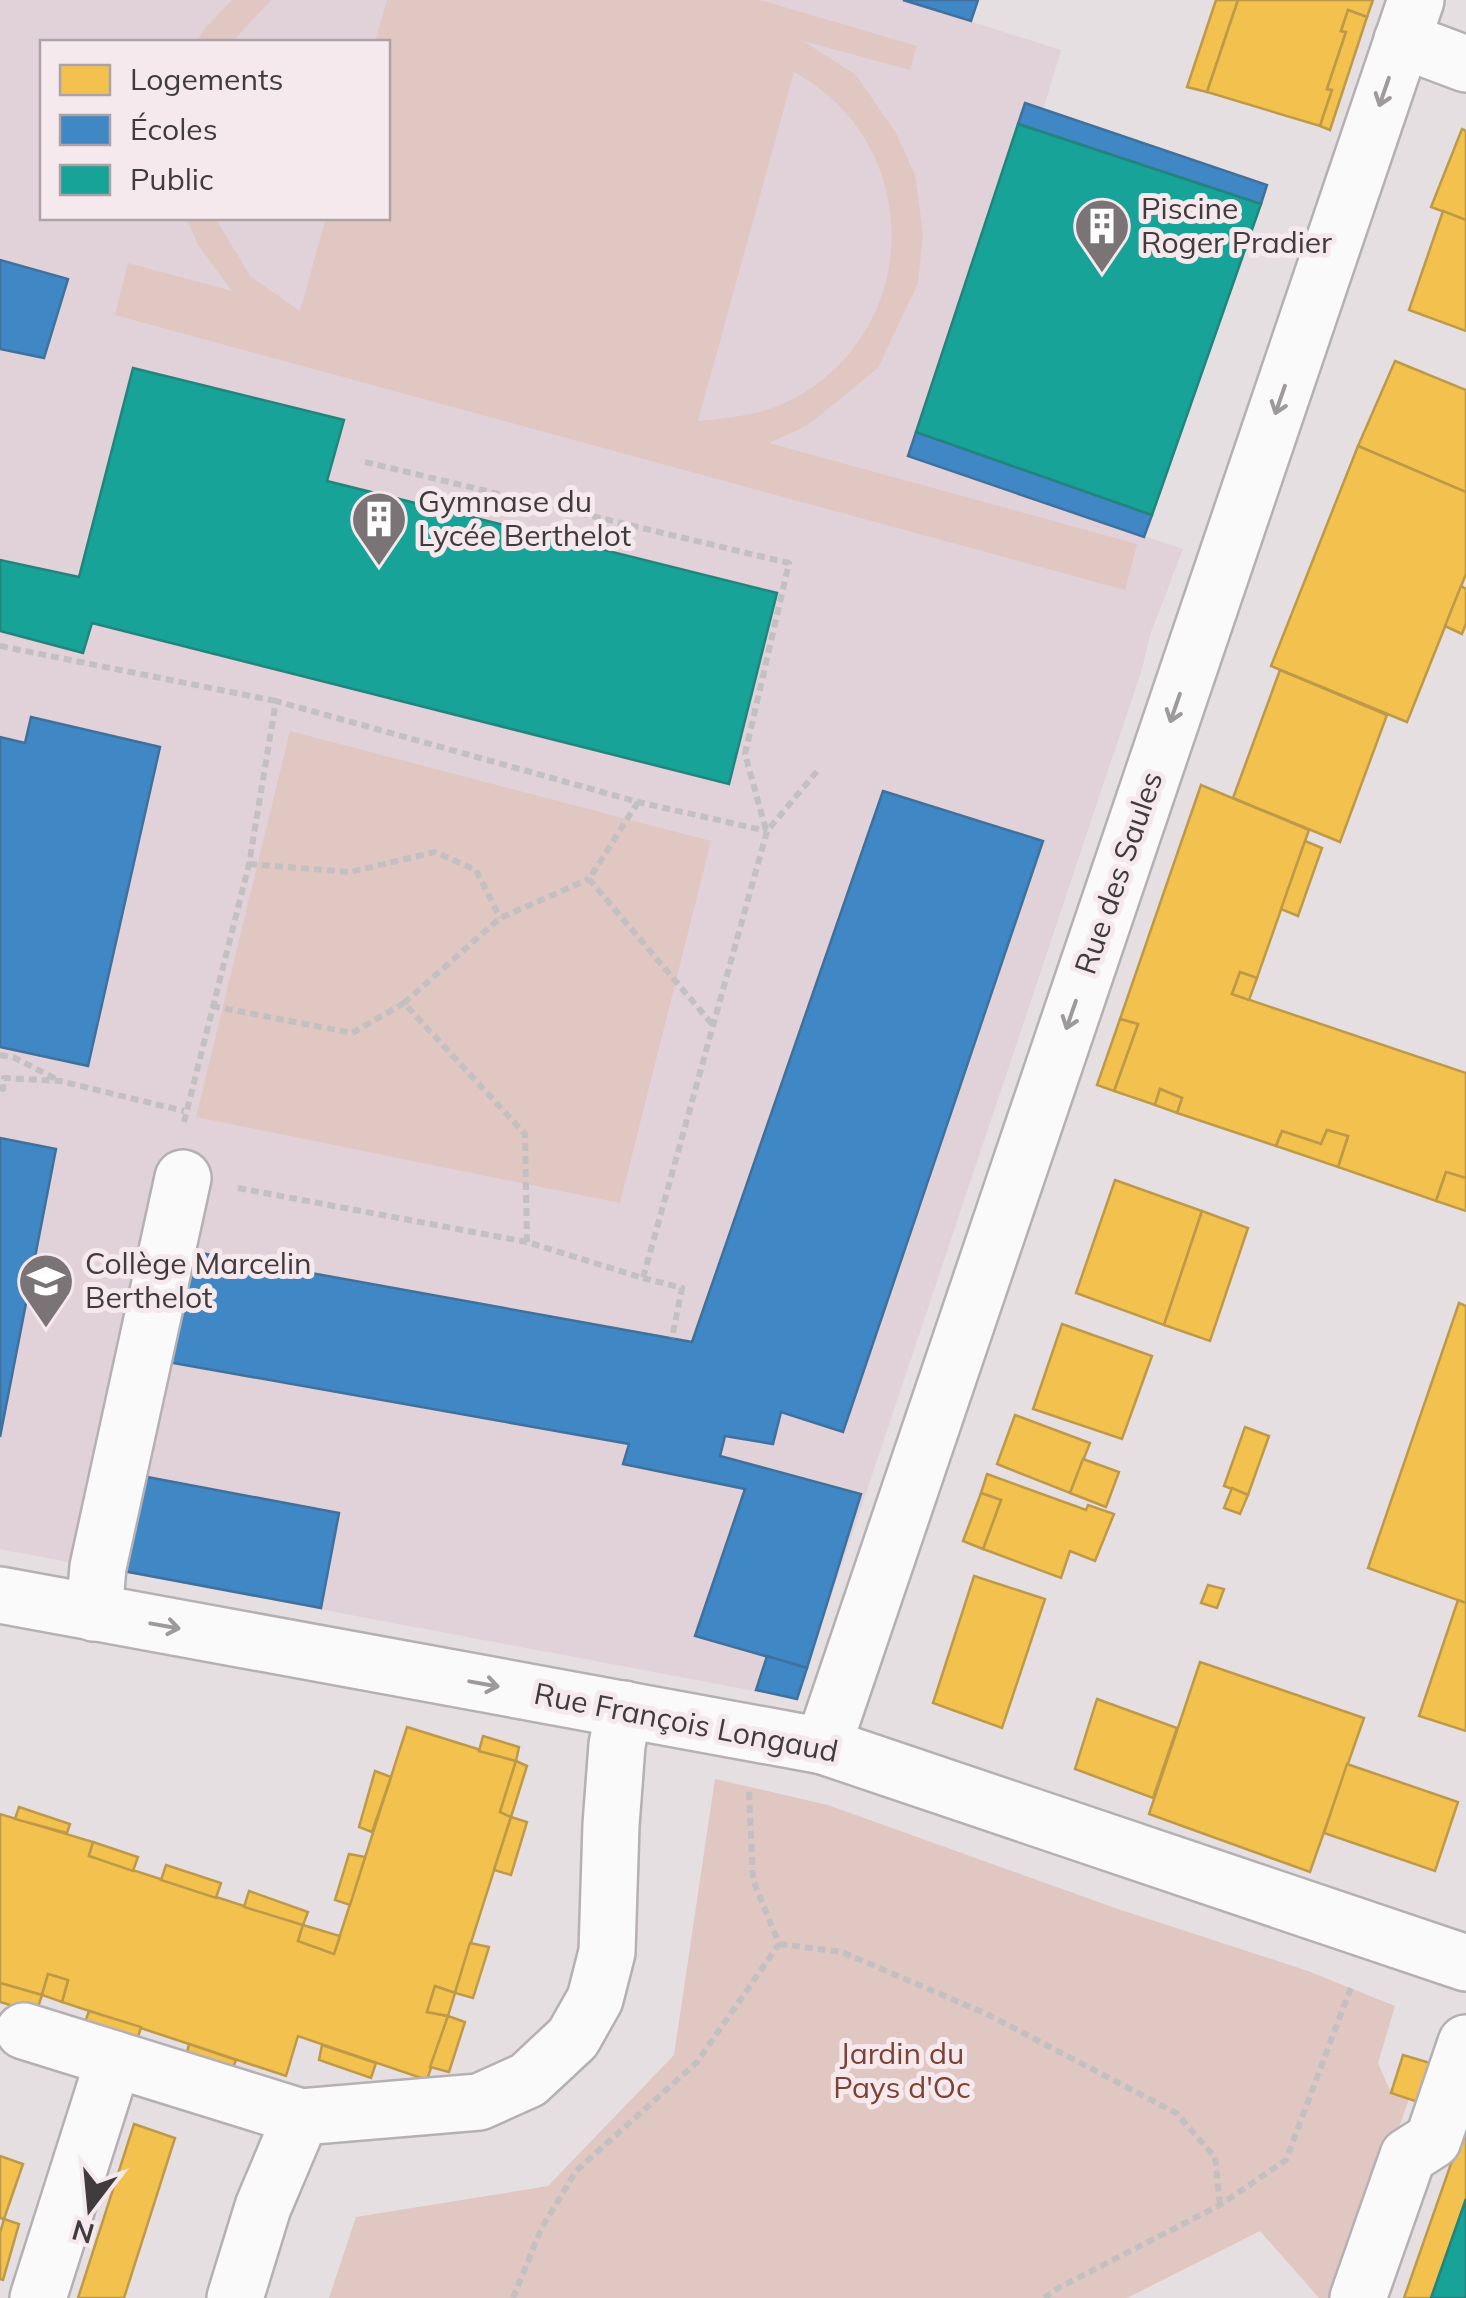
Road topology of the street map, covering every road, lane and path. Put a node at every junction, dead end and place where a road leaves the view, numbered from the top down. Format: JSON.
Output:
{"nodes":[{"id":1,"x":1409,"y":20,"type":"edge"},
{"id":2,"x":1466,"y":64,"type":"edge"},
{"id":3,"x":365,"y":462,"type":"dead end"},
{"id":4,"x":0,"y":646,"type":"edge"},
{"id":5,"x":276,"y":702,"type":"junction"},
{"id":6,"x":818,"y":770,"type":"dead end"},
{"id":7,"x":638,"y":802,"type":"junction"},
{"id":8,"x":766,"y":832,"type":"junction"},
{"id":9,"x":248,"y":864,"type":"junction"},
{"id":10,"x":589,"y":879,"type":"junction"},
{"id":11,"x":500,"y":918,"type":"junction"},
{"id":12,"x":404,"y":1003,"type":"junction"},
{"id":13,"x":212,"y":1006,"type":"junction"},
{"id":14,"x":713,"y":1026,"type":"junction"},
{"id":15,"x":0,"y":1055,"type":"edge"},
{"id":16,"x":60,"y":1080,"type":"junction"},
{"id":17,"x":0,"y":1088,"type":"edge"},
{"id":18,"x":184,"y":1111,"type":"junction"},
{"id":19,"x":183,"y":1178,"type":"junction"},
{"id":20,"x":527,"y":1242,"type":"junction"},
{"id":21,"x":643,"y":1278,"type":"junction"},
{"id":22,"x":672,"y":1338,"type":"dead end"},
{"id":23,"x":0,"y":1594,"type":"edge"},
{"id":24,"x":94,"y":1612,"type":"junction"},
{"id":25,"x":624,"y":1709,"type":"junction"},
{"id":26,"x":823,"y":1746,"type":"junction"},
{"id":27,"x":748,"y":1785,"type":"dead end"},
{"id":28,"x":779,"y":1944,"type":"junction"},
{"id":29,"x":1466,"y":1963,"type":"edge"},
{"id":30,"x":1354,"y":1976,"type":"dead end"},
{"id":31,"x":24,"y":2030,"type":"dead end"},
{"id":32,"x":1466,"y":2043,"type":"edge"},
{"id":33,"x":114,"y":2060,"type":"junction"},
{"id":34,"x":301,"y":2117,"type":"junction"},
{"id":35,"x":1220,"y":2204,"type":"junction"},
{"id":36,"x":38,"y":2298,"type":"edge"},
{"id":37,"x":234,"y":2298,"type":"edge"},
{"id":38,"x":513,"y":2298,"type":"edge"},
{"id":39,"x":1044,"y":2298,"type":"edge"},
{"id":40,"x":1358,"y":2298,"type":"edge"}],
"edges":[{"from":1,"to":2,"type":"street"},
{"from":1,"to":26,"type":"street","name":"Rue des Saules","one_way":true},
{"from":3,"to":8,"type":"path"},
{"from":4,"to":5,"type":"path"},
{"from":5,"to":7,"type":"path"},
{"from":5,"to":9,"type":"path"},
{"from":6,"to":8,"type":"path"},
{"from":7,"to":8,"type":"path"},
{"from":7,"to":10,"type":"path"},
{"from":8,"to":14,"type":"path"},
{"from":9,"to":11,"type":"path"},
{"from":9,"to":13,"type":"path"},
{"from":10,"to":11,"type":"path"},
{"from":10,"to":14,"type":"path"},
{"from":11,"to":12,"type":"path"},
{"from":12,"to":13,"type":"path"},
{"from":12,"to":20,"type":"path"},
{"from":13,"to":18,"type":"path"},
{"from":14,"to":21,"type":"path"},
{"from":15,"to":16,"type":"path"},
{"from":16,"to":17,"type":"path"},
{"from":16,"to":18,"type":"path"},
{"from":18,"to":19,"type":"path"},
{"from":19,"to":20,"type":"path"},
{"from":19,"to":24,"type":"street"},
{"from":20,"to":21,"type":"path"},
{"from":21,"to":22,"type":"path"},
{"from":23,"to":24,"type":"street","name":"Rue François Longaud"},
{"from":24,"to":25,"type":"street","name":"Rue François Longaud","one_way":true},
{"from":25,"to":26,"type":"street","name":"Rue François Longaud"},
{"from":25,"to":34,"type":"street"},
{"from":26,"to":29,"type":"street","name":"Rue François Longaud"},
{"from":27,"to":28,"type":"path"},
{"from":28,"to":35,"type":"path"},
{"from":28,"to":38,"type":"path"},
{"from":30,"to":35,"type":"path"},
{"from":31,"to":33,"type":"street"},
{"from":32,"to":40,"type":"street"},
{"from":33,"to":34,"type":"street"},
{"from":33,"to":36,"type":"street"},
{"from":34,"to":37,"type":"street"},
{"from":35,"to":39,"type":"path"}]}
